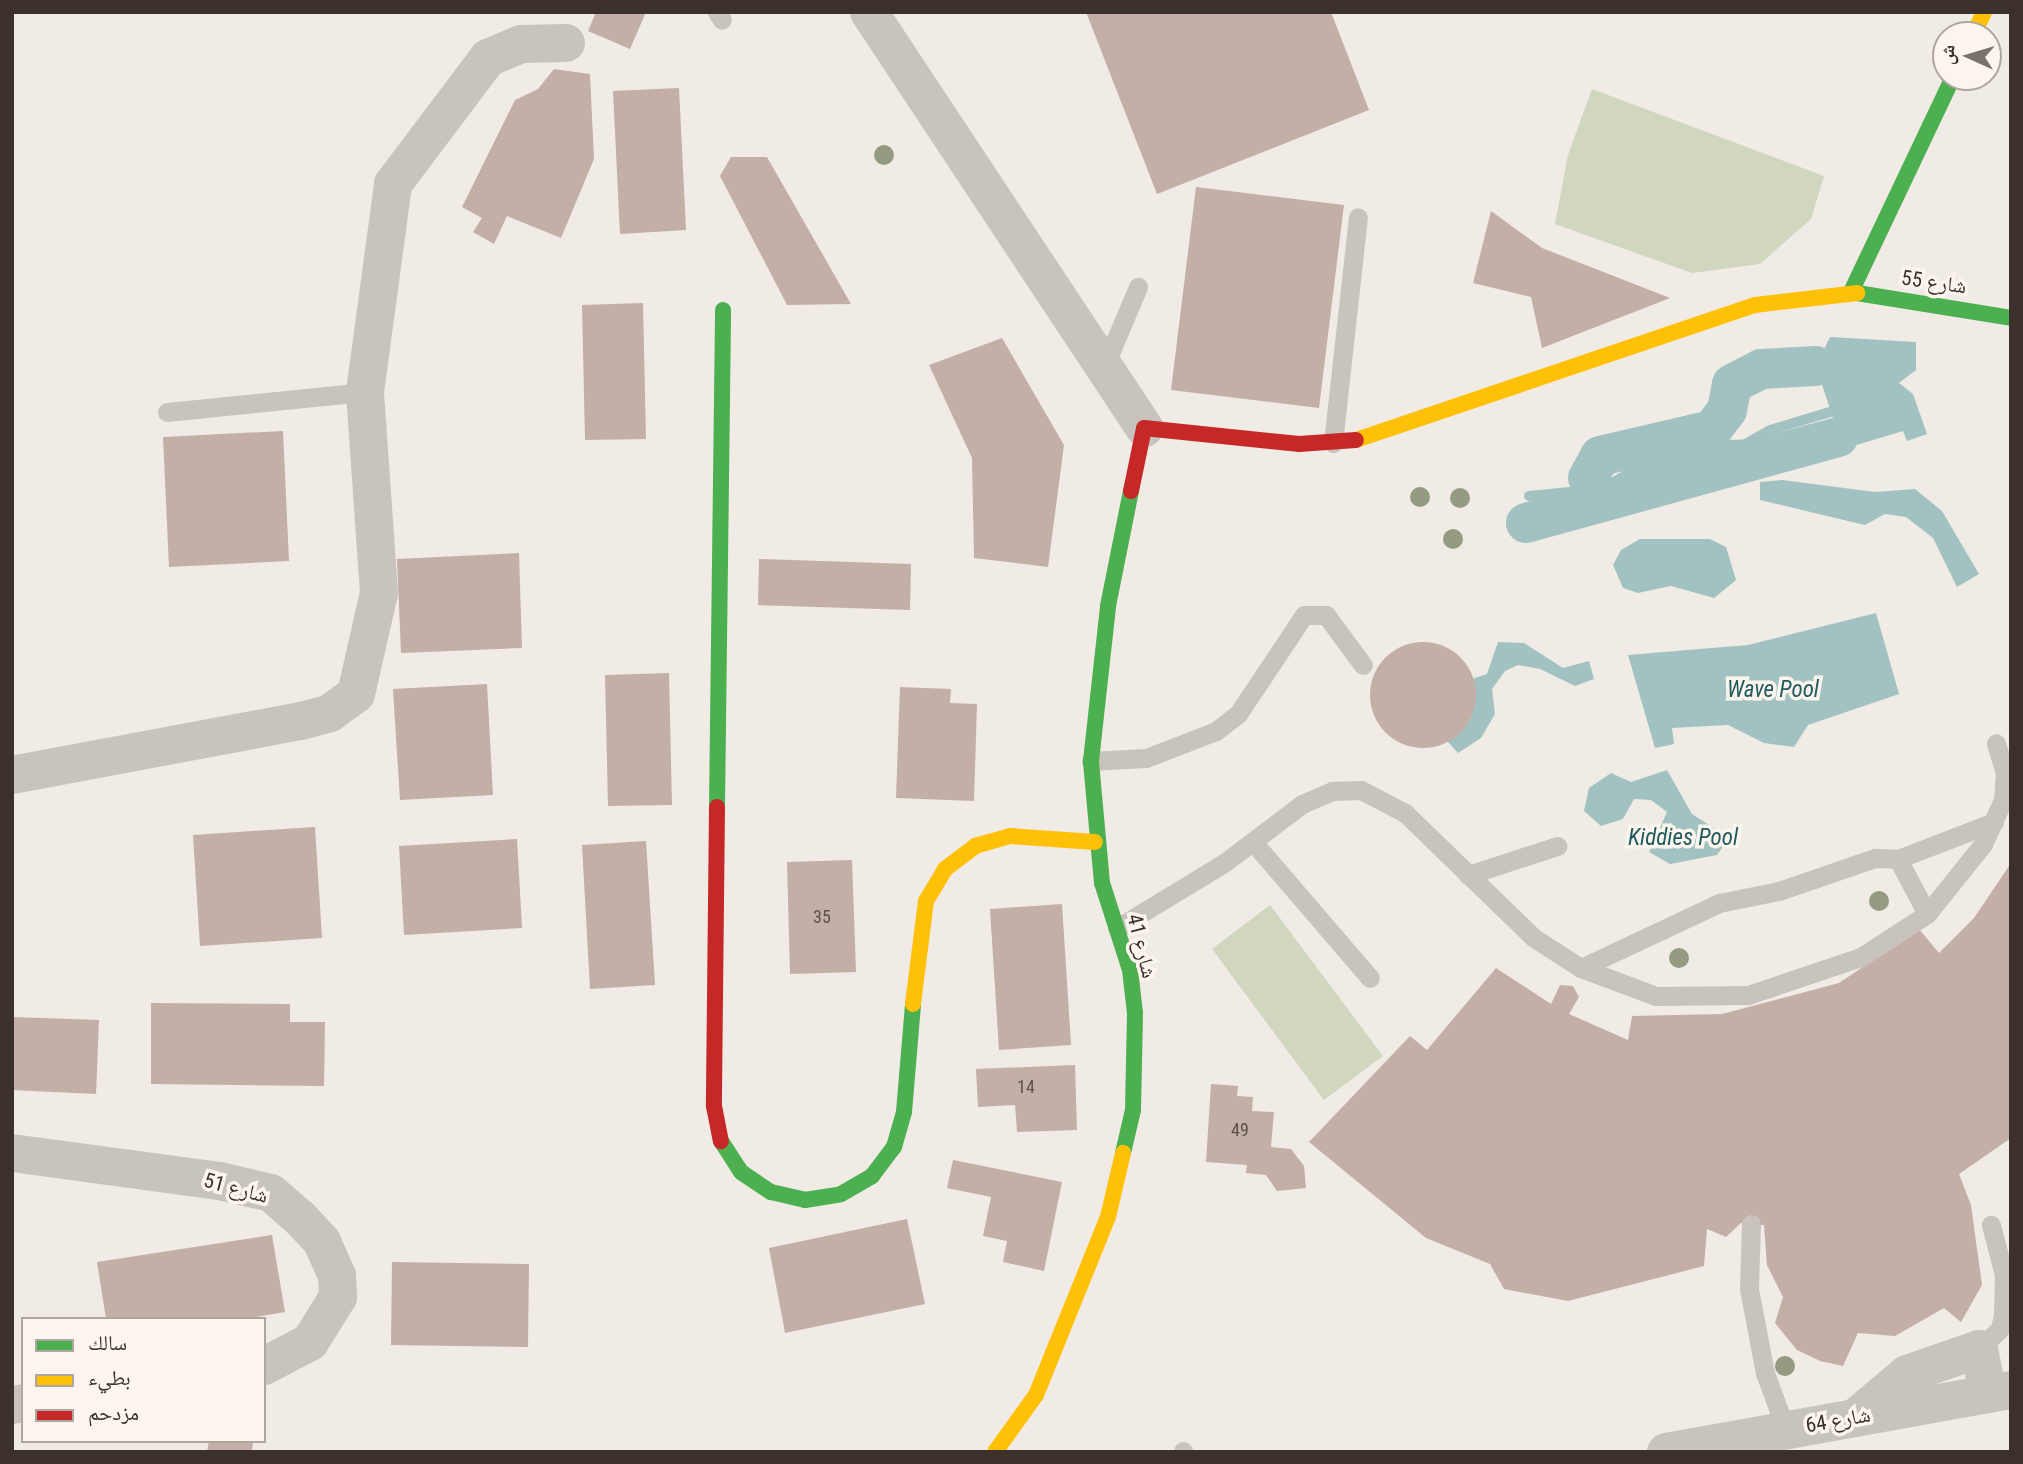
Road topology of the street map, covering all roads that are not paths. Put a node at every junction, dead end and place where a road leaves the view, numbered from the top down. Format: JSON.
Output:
{"nodes":[{"id":1,"x":869,"y":12,"type":"edge"},
{"id":2,"x":566,"y":43,"type":"dead end"},
{"id":3,"x":1946,"y":91,"type":"edge"},
{"id":4,"x":1358,"y":217,"type":"dead end"},
{"id":5,"x":1138,"y":287,"type":"dead end"},
{"id":6,"x":1851,"y":292,"type":"junction"},
{"id":7,"x":723,"y":310,"type":"dead end"},
{"id":8,"x":2011,"y":318,"type":"edge"},
{"id":9,"x":1105,"y":365,"type":"junction"},
{"id":10,"x":365,"y":392,"type":"junction"},
{"id":11,"x":167,"y":412,"type":"dead end"},
{"id":12,"x":1143,"y":428,"type":"junction"},
{"id":13,"x":1333,"y":443,"type":"junction"},
{"id":14,"x":1363,"y":665,"type":"dead end"},
{"id":15,"x":1996,"y":743,"type":"dead end"},
{"id":16,"x":1091,"y":761,"type":"junction"},
{"id":17,"x":12,"y":775,"type":"edge"},
{"id":18,"x":1994,"y":822,"type":"junction"},
{"id":19,"x":1095,"y":842,"type":"junction"},
{"id":20,"x":1252,"y":842,"type":"junction"},
{"id":21,"x":1557,"y":846,"type":"dead end"},
{"id":22,"x":1898,"y":859,"type":"junction"},
{"id":23,"x":1468,"y":875,"type":"junction"},
{"id":24,"x":1927,"y":914,"type":"junction"},
{"id":25,"x":1117,"y":928,"type":"junction"},
{"id":26,"x":1581,"y":968,"type":"junction"},
{"id":27,"x":1370,"y":978,"type":"dead end"},
{"id":28,"x":12,"y":1153,"type":"edge"},
{"id":29,"x":1751,"y":1224,"type":"dead end"},
{"id":30,"x":1991,"y":1225,"type":"dead end"},
{"id":31,"x":1979,"y":1349,"type":"junction"},
{"id":32,"x":266,"y":1365,"type":"edge"},
{"id":33,"x":2003,"y":1396,"type":"edge"},
{"id":34,"x":1856,"y":1417,"type":"junction"},
{"id":35,"x":1786,"y":1430,"type":"junction"},
{"id":36,"x":995,"y":1452,"type":"edge"},
{"id":37,"x":1666,"y":1452,"type":"edge"}],
"edges":[{"from":1,"to":9,"type":"street"},
{"from":2,"to":10,"type":"street"},
{"from":3,"to":6,"type":"street"},
{"from":4,"to":13,"type":"lane"},
{"from":5,"to":9,"type":"lane"},
{"from":6,"to":8,"type":"street","name":"شارع 55"},
{"from":6,"to":13,"type":"street","name":"شارع 55"},
{"from":7,"to":19,"type":"street"},
{"from":9,"to":12,"type":"street"},
{"from":10,"to":11,"type":"lane"},
{"from":10,"to":17,"type":"street"},
{"from":12,"to":13,"type":"street","name":"شارع 55"},
{"from":12,"to":16,"type":"street","name":"شارع 41"},
{"from":14,"to":16,"type":"lane"},
{"from":15,"to":18,"type":"lane"},
{"from":16,"to":19,"type":"street","name":"شارع 41"},
{"from":18,"to":22,"type":"lane"},
{"from":18,"to":24,"type":"lane"},
{"from":19,"to":25,"type":"street","name":"شارع 41"},
{"from":20,"to":23,"type":"lane"},
{"from":20,"to":25,"type":"lane"},
{"from":20,"to":27,"type":"lane"},
{"from":21,"to":23,"type":"lane"},
{"from":22,"to":24,"type":"lane"},
{"from":22,"to":26,"type":"lane"},
{"from":23,"to":26,"type":"lane"},
{"from":24,"to":26,"type":"lane"},
{"from":25,"to":36,"type":"street","name":"شارع 41"},
{"from":28,"to":32,"type":"street","name":"شارع 51"},
{"from":29,"to":35,"type":"lane"},
{"from":30,"to":31,"type":"lane"},
{"from":31,"to":33,"type":"street"},
{"from":31,"to":34,"type":"street"},
{"from":33,"to":34,"type":"street","name":"شارع 64"},
{"from":34,"to":35,"type":"street","name":"شارع 64"},
{"from":35,"to":37,"type":"street","name":"شارع 64"}]}
